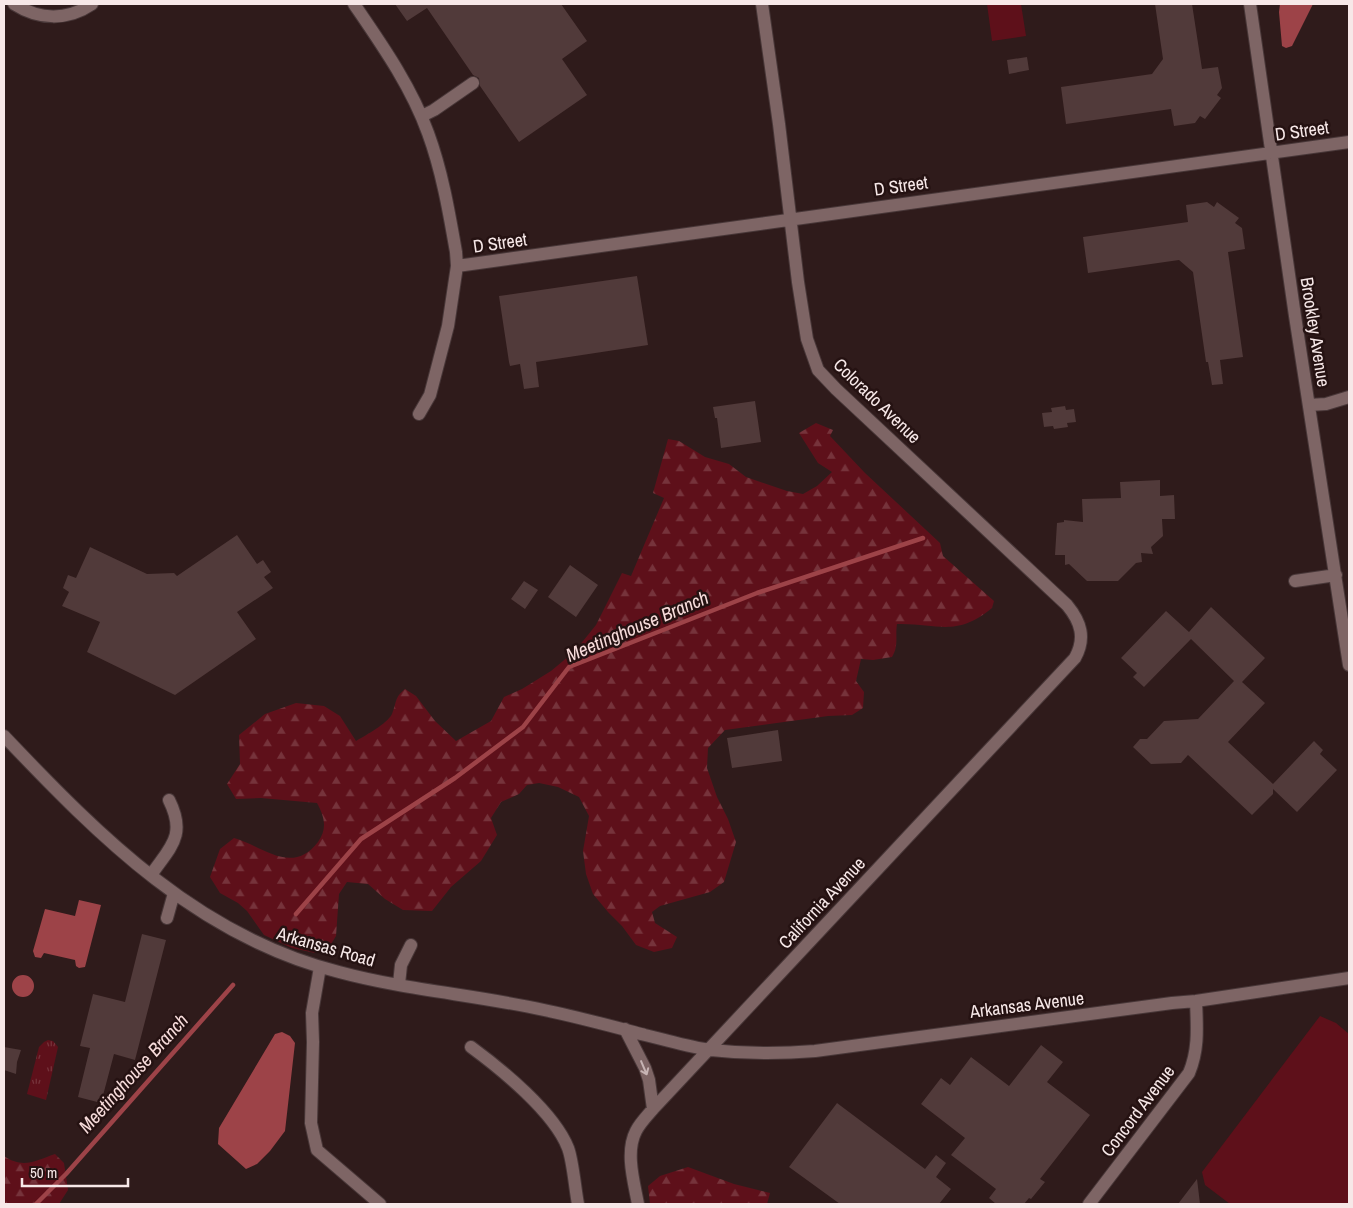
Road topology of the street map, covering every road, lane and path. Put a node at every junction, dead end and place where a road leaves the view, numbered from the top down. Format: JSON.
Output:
{"nodes":[{"id":1,"x":14,"y":4,"type":"edge"},
{"id":2,"x":92,"y":4,"type":"edge"},
{"id":3,"x":354,"y":4,"type":"edge"},
{"id":4,"x":762,"y":4,"type":"edge"},
{"id":5,"x":1250,"y":4,"type":"edge"},
{"id":6,"x":473,"y":83,"type":"dead end"},
{"id":7,"x":422,"y":116,"type":"junction"},
{"id":8,"x":1349,"y":142,"type":"edge"},
{"id":9,"x":1271,"y":153,"type":"junction"},
{"id":10,"x":791,"y":219,"type":"junction"},
{"id":11,"x":457,"y":266,"type":"junction"},
{"id":12,"x":1349,"y":397,"type":"edge"},
{"id":13,"x":1309,"y":405,"type":"junction"},
{"id":14,"x":419,"y":414,"type":"dead end"},
{"id":15,"x":1336,"y":575,"type":"junction"},
{"id":16,"x":1295,"y":581,"type":"dead end"},
{"id":17,"x":1349,"y":665,"type":"edge"},
{"id":18,"x":1049,"y":685,"type":"joint"},
{"id":19,"x":4,"y":736,"type":"edge"},
{"id":20,"x":169,"y":800,"type":"dead end"},
{"id":21,"x":151,"y":876,"type":"junction"},
{"id":22,"x":174,"y":893,"type":"junction"},
{"id":23,"x":167,"y":918,"type":"dead end"},
{"id":24,"x":411,"y":945,"type":"dead end"},
{"id":25,"x":320,"y":967,"type":"junction"},
{"id":26,"x":1349,"y":978,"type":"edge"},
{"id":27,"x":399,"y":984,"type":"junction"},
{"id":28,"x":1196,"y":1002,"type":"junction"},
{"id":29,"x":626,"y":1030,"type":"junction"},
{"id":30,"x":471,"y":1047,"type":"dead end"},
{"id":31,"x":709,"y":1050,"type":"junction"},
{"id":32,"x":653,"y":1109,"type":"junction"},
{"id":33,"x":380,"y":1204,"type":"edge"},
{"id":34,"x":578,"y":1204,"type":"edge"},
{"id":35,"x":638,"y":1204,"type":"edge"},
{"id":36,"x":1089,"y":1204,"type":"edge"}],
"edges":[{"from":1,"to":2,"type":"street"},
{"from":3,"to":7,"type":"street"},
{"from":4,"to":10,"type":"street","name":"Colorado Avenue"},
{"from":5,"to":9,"type":"street","name":"Brookley Avenue"},
{"from":6,"to":7,"type":"street"},
{"from":7,"to":11,"type":"street"},
{"from":8,"to":9,"type":"street","name":"D Street"},
{"from":9,"to":10,"type":"street","name":"D Street"},
{"from":9,"to":13,"type":"street","name":"Brookley Avenue"},
{"from":10,"to":11,"type":"street","name":"D Street"},
{"from":10,"to":18,"type":"street","name":"Colorado Avenue"},
{"from":11,"to":14,"type":"street"},
{"from":12,"to":13,"type":"street"},
{"from":13,"to":15,"type":"street","name":"Brookley Avenue"},
{"from":15,"to":16,"type":"street"},
{"from":15,"to":17,"type":"street","name":"Brookley Avenue"},
{"from":18,"to":31,"type":"street","name":"California Avenue"},
{"from":19,"to":21,"type":"street","name":"Arkansas Road"},
{"from":20,"to":21,"type":"street"},
{"from":21,"to":22,"type":"street","name":"Arkansas Road"},
{"from":22,"to":23,"type":"street"},
{"from":22,"to":25,"type":"street","name":"Arkansas Road"},
{"from":24,"to":27,"type":"street"},
{"from":25,"to":27,"type":"street","name":"Arkansas Road"},
{"from":25,"to":33,"type":"street"},
{"from":26,"to":28,"type":"street","name":"Arkansas Avenue"},
{"from":27,"to":29,"type":"street","name":"Arkansas Road"},
{"from":28,"to":31,"type":"street","name":"Arkansas Avenue"},
{"from":28,"to":36,"type":"street","name":"Concord Avenue"},
{"from":29,"to":31,"type":"street","name":"Arkansas Road"},
{"from":29,"to":32,"type":"street","one_way":true},
{"from":30,"to":34,"type":"street"},
{"from":31,"to":32,"type":"street","name":"California Avenue"},
{"from":32,"to":35,"type":"street","name":"California Avenue"}]}
